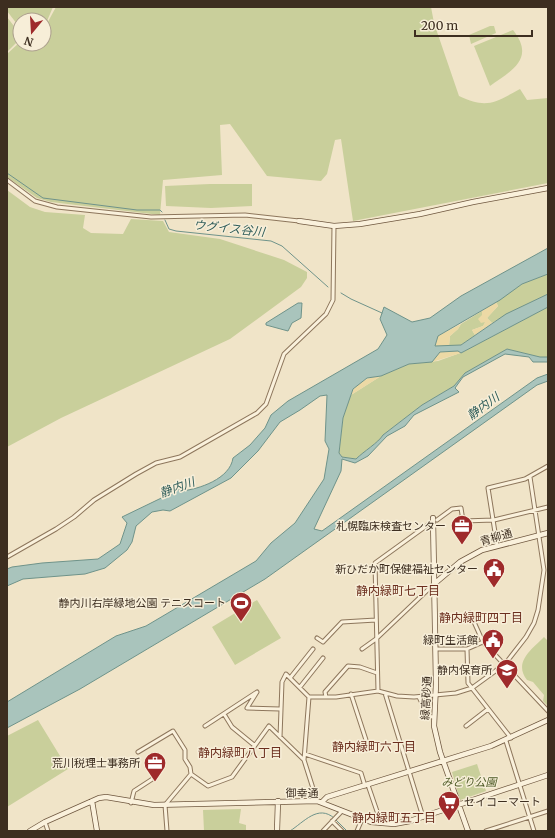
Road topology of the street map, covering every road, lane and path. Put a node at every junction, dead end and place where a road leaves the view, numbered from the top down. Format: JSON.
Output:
{"nodes":[{"id":1,"x":7,"y":180,"type":"edge"},
{"id":2,"x":548,"y":188,"type":"edge"},
{"id":3,"x":298,"y":221,"type":"joint"},
{"id":4,"x":334,"y":226,"type":"junction"},
{"id":5,"x":548,"y":466,"type":"edge"},
{"id":6,"x":530,"y":477,"type":"junction"},
{"id":7,"x":548,"y":506,"type":"edge"},
{"id":8,"x":536,"y":510,"type":"junction"},
{"id":9,"x":434,"y":519,"type":"joint"},
{"id":10,"x":494,"y":520,"type":"junction"},
{"id":11,"x":429,"y":524,"type":"dead end"},
{"id":12,"x":548,"y":533,"type":"edge"},
{"id":13,"x":539,"y":535,"type":"junction"},
{"id":14,"x":497,"y":545,"type":"junction"},
{"id":15,"x":548,"y":550,"type":"edge"},
{"id":16,"x":542,"y":551,"type":"junction"},
{"id":17,"x":7,"y":556,"type":"edge"},
{"id":18,"x":434,"y":584,"type":"junction"},
{"id":19,"x":470,"y":613,"type":"dead end"},
{"id":20,"x":376,"y":620,"type":"junction"},
{"id":21,"x":318,"y":638,"type":"dead end"},
{"id":22,"x":376,"y":639,"type":"junction"},
{"id":23,"x":483,"y":642,"type":"junction"},
{"id":24,"x":313,"y":649,"type":"dead end"},
{"id":25,"x":362,"y":649,"type":"dead end"},
{"id":26,"x":467,"y":649,"type":"junction"},
{"id":27,"x":436,"y":650,"type":"junction"},
{"id":28,"x":323,"y":658,"type":"dead end"},
{"id":29,"x":505,"y":664,"type":"junction"},
{"id":30,"x":377,"y":674,"type":"junction"},
{"id":31,"x":290,"y":678,"type":"junction"},
{"id":32,"x":300,"y":687,"type":"junction"},
{"id":33,"x":472,"y":688,"type":"junction"},
{"id":34,"x":378,"y":691,"type":"junction"},
{"id":35,"x":385,"y":693,"type":"junction"},
{"id":36,"x":351,"y":694,"type":"junction"},
{"id":37,"x":435,"y":696,"type":"junction"},
{"id":38,"x":309,"y":697,"type":"junction"},
{"id":39,"x":326,"y":697,"type":"junction"},
{"id":40,"x":419,"y":697,"type":"junction"},
{"id":41,"x":280,"y":709,"type":"junction"},
{"id":42,"x":488,"y":709,"type":"junction"},
{"id":43,"x":548,"y":711,"type":"edge"},
{"id":44,"x":224,"y":714,"type":"junction"},
{"id":45,"x":433,"y":717,"type":"junction"},
{"id":46,"x":548,"y":720,"type":"edge"},
{"id":47,"x":204,"y":726,"type":"dead end"},
{"id":48,"x":466,"y":726,"type":"dead end"},
{"id":49,"x":280,"y":737,"type":"junction"},
{"id":50,"x":511,"y":738,"type":"junction"},
{"id":51,"x":506,"y":741,"type":"junction"},
{"id":52,"x":367,"y":743,"type":"dead end"},
{"id":53,"x":254,"y":745,"type":"junction"},
{"id":54,"x":138,"y":752,"type":"dead end"},
{"id":55,"x":305,"y":754,"type":"junction"},
{"id":56,"x":304,"y":760,"type":"junction"},
{"id":57,"x":444,"y":762,"type":"junction"},
{"id":58,"x":408,"y":772,"type":"junction"},
{"id":59,"x":191,"y":774,"type":"junction"},
{"id":60,"x":548,"y":775,"type":"edge"},
{"id":61,"x":154,"y":778,"type":"dead end"},
{"id":62,"x":367,"y":785,"type":"junction"},
{"id":63,"x":519,"y":785,"type":"junction"},
{"id":64,"x":92,"y":801,"type":"junction"},
{"id":65,"x":278,"y":801,"type":"junction"},
{"id":66,"x":320,"y":801,"type":"junction"},
{"id":67,"x":131,"y":803,"type":"junction"},
{"id":68,"x":165,"y":805,"type":"junction"},
{"id":69,"x":458,"y":805,"type":"junction"},
{"id":70,"x":343,"y":810,"type":"junction"},
{"id":71,"x":548,"y":811,"type":"edge"},
{"id":72,"x":422,"y":817,"type":"junction"},
{"id":73,"x":530,"y":817,"type":"junction"},
{"id":74,"x":362,"y":819,"type":"junction"},
{"id":75,"x":334,"y":820,"type":"junction"},
{"id":76,"x":45,"y":822,"type":"junction"},
{"id":77,"x":382,"y":824,"type":"junction"},
{"id":78,"x":95,"y":830,"type":"edge"},
{"id":79,"x":30,"y":831,"type":"edge"},
{"id":80,"x":48,"y":831,"type":"edge"},
{"id":81,"x":167,"y":831,"type":"edge"},
{"id":82,"x":277,"y":831,"type":"edge"},
{"id":83,"x":323,"y":831,"type":"edge"},
{"id":84,"x":342,"y":831,"type":"edge"},
{"id":85,"x":357,"y":831,"type":"edge"},
{"id":86,"x":468,"y":831,"type":"edge"},
{"id":87,"x":486,"y":831,"type":"edge"},
{"id":88,"x":534,"y":831,"type":"edge"}],
"edges":[{"from":1,"to":3,"type":"street"},
{"from":2,"to":4,"type":"street"},
{"from":3,"to":4,"type":"street"},
{"from":4,"to":17,"type":"street"},
{"from":5,"to":6,"type":"street"},
{"from":6,"to":8,"type":"street"},
{"from":6,"to":10,"type":"street"},
{"from":7,"to":8,"type":"street"},
{"from":8,"to":10,"type":"street"},
{"from":8,"to":13,"type":"street"},
{"from":9,"to":10,"type":"street"},
{"from":9,"to":18,"type":"street","name":"緑高砂通"},
{"from":10,"to":14,"type":"street"},
{"from":11,"to":20,"type":"street"},
{"from":12,"to":13,"type":"street","name":"青柳通"},
{"from":13,"to":14,"type":"street","name":"青柳通"},
{"from":13,"to":16,"type":"street"},
{"from":14,"to":18,"type":"street","name":"青柳通"},
{"from":15,"to":16,"type":"street"},
{"from":16,"to":29,"type":"street"},
{"from":18,"to":22,"type":"street"},
{"from":18,"to":27,"type":"street","name":"緑高砂通"},
{"from":19,"to":23,"type":"street"},
{"from":20,"to":21,"type":"street"},
{"from":20,"to":22,"type":"street"},
{"from":22,"to":25,"type":"street"},
{"from":22,"to":30,"type":"street"},
{"from":23,"to":26,"type":"street"},
{"from":23,"to":29,"type":"street"},
{"from":24,"to":31,"type":"street"},
{"from":26,"to":27,"type":"street"},
{"from":26,"to":33,"type":"street"},
{"from":27,"to":37,"type":"street","name":"緑高砂通"},
{"from":28,"to":32,"type":"street"},
{"from":29,"to":33,"type":"street"},
{"from":29,"to":43,"type":"street"},
{"from":30,"to":34,"type":"street"},
{"from":30,"to":39,"type":"street"},
{"from":31,"to":32,"type":"street"},
{"from":31,"to":41,"type":"street"},
{"from":32,"to":38,"type":"street"},
{"from":33,"to":37,"type":"street"},
{"from":33,"to":42,"type":"street"},
{"from":34,"to":35,"type":"street"},
{"from":34,"to":36,"type":"street"},
{"from":35,"to":40,"type":"street"},
{"from":35,"to":58,"type":"street"},
{"from":36,"to":39,"type":"street"},
{"from":36,"to":52,"type":"street"},
{"from":37,"to":40,"type":"street"},
{"from":37,"to":45,"type":"street","name":"緑高砂通"},
{"from":38,"to":39,"type":"street"},
{"from":38,"to":55,"type":"street"},
{"from":40,"to":45,"type":"street"},
{"from":41,"to":44,"type":"street"},
{"from":41,"to":49,"type":"street"},
{"from":42,"to":48,"type":"street"},
{"from":42,"to":50,"type":"street"},
{"from":44,"to":47,"type":"street"},
{"from":44,"to":53,"type":"street"},
{"from":45,"to":57,"type":"street","name":"緑高砂通"},
{"from":46,"to":50,"type":"street"},
{"from":49,"to":53,"type":"street"},
{"from":49,"to":56,"type":"street"},
{"from":50,"to":51,"type":"street"},
{"from":51,"to":57,"type":"street"},
{"from":51,"to":63,"type":"street"},
{"from":53,"to":59,"type":"street"},
{"from":54,"to":59,"type":"street"},
{"from":55,"to":56,"type":"street"},
{"from":55,"to":62,"type":"street"},
{"from":56,"to":66,"type":"street"},
{"from":57,"to":58,"type":"street"},
{"from":57,"to":69,"type":"street","name":"緑高砂通"},
{"from":58,"to":62,"type":"street"},
{"from":58,"to":72,"type":"street"},
{"from":59,"to":68,"type":"street"},
{"from":60,"to":63,"type":"street","name":"御幸通"},
{"from":61,"to":67,"type":"street"},
{"from":62,"to":66,"type":"street"},
{"from":62,"to":77,"type":"street"},
{"from":63,"to":69,"type":"street","name":"御幸通"},
{"from":63,"to":73,"type":"street"},
{"from":64,"to":67,"type":"street","name":"御幸通"},
{"from":64,"to":76,"type":"street","name":"御幸通"},
{"from":64,"to":78,"type":"street"},
{"from":65,"to":66,"type":"street","name":"御幸通"},
{"from":65,"to":68,"type":"street","name":"御幸通"},
{"from":65,"to":82,"type":"street"},
{"from":66,"to":70,"type":"street","name":"御幸通"},
{"from":67,"to":68,"type":"street","name":"御幸通"},
{"from":68,"to":81,"type":"street"},
{"from":69,"to":72,"type":"street","name":"御幸通"},
{"from":69,"to":86,"type":"street","name":"緑高砂通"},
{"from":70,"to":74,"type":"street","name":"御幸通"},
{"from":70,"to":75,"type":"street"},
{"from":71,"to":73,"type":"street"},
{"from":72,"to":77,"type":"street","name":"御幸通"},
{"from":73,"to":87,"type":"street"},
{"from":73,"to":88,"type":"street"},
{"from":74,"to":77,"type":"street","name":"御幸通"},
{"from":74,"to":85,"type":"street"},
{"from":75,"to":83,"type":"street"},
{"from":75,"to":84,"type":"street"},
{"from":76,"to":79,"type":"street","name":"御幸通"},
{"from":76,"to":80,"type":"street"}]}
